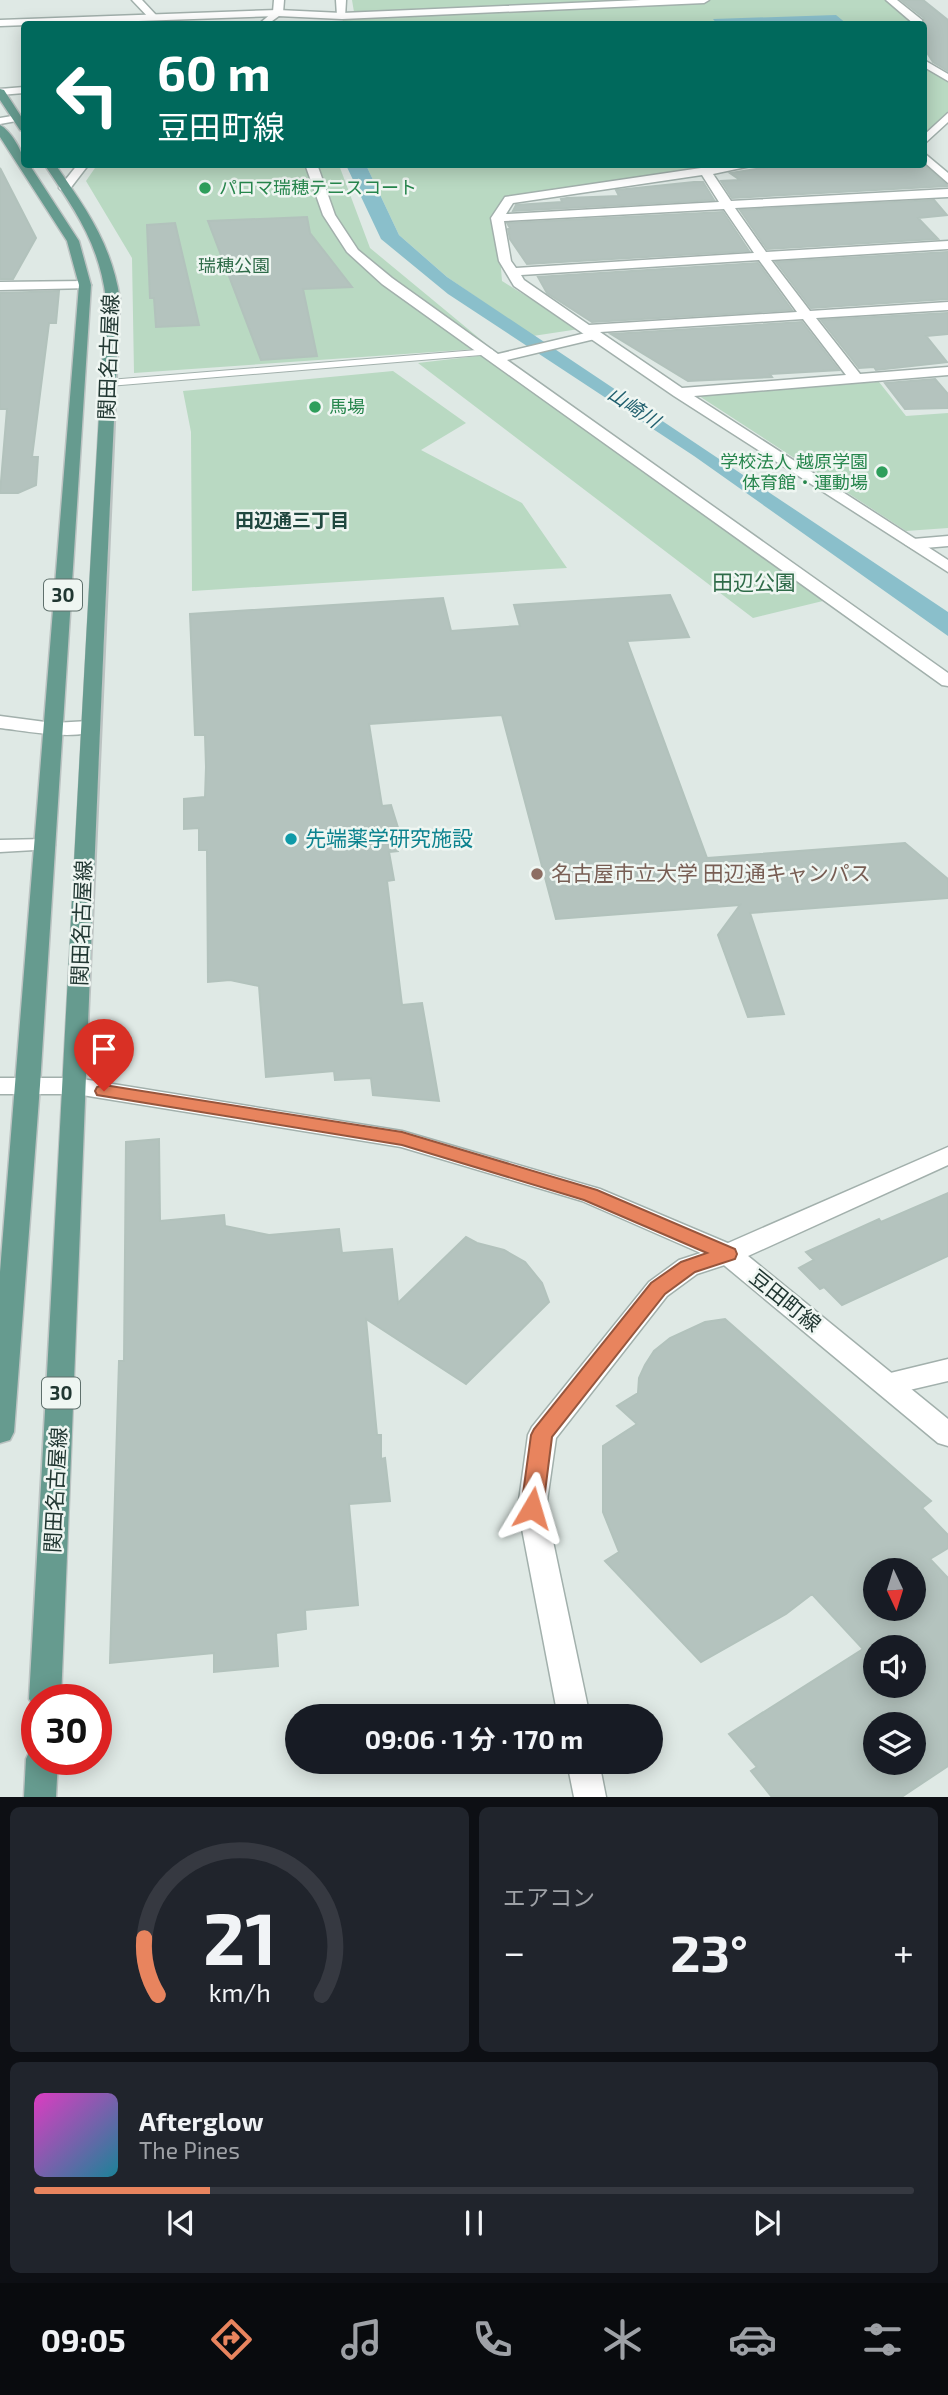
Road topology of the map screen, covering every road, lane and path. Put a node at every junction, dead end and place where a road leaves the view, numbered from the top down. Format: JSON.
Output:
{"nodes":[{"id":1,"x":137,"y":0,"type":"edge"},
{"id":2,"x":279,"y":0,"type":"edge"},
{"id":3,"x":341,"y":0,"type":"edge"},
{"id":4,"x":704,"y":0,"type":"edge"},
{"id":5,"x":891,"y":0,"type":"edge"},
{"id":6,"x":529,"y":4,"type":"edge"},
{"id":7,"x":282,"y":13,"type":"junction"},
{"id":8,"x":338,"y":15,"type":"junction"},
{"id":9,"x":153,"y":17,"type":"junction"},
{"id":10,"x":120,"y":21,"type":"edge"},
{"id":11,"x":268,"y":21,"type":"edge"},
{"id":12,"x":918,"y":21,"type":"edge"},
{"id":13,"x":0,"y":23,"type":"edge"},
{"id":14,"x":21,"y":23,"type":"edge"},
{"id":15,"x":928,"y":66,"type":"edge"},
{"id":16,"x":948,"y":66,"type":"edge"},
{"id":17,"x":948,"y":78,"type":"edge"},
{"id":18,"x":21,"y":90,"type":"edge"},
{"id":19,"x":0,"y":92,"type":"edge"},
{"id":20,"x":948,"y":116,"type":"edge"},
{"id":21,"x":0,"y":121,"type":"edge"},
{"id":22,"x":21,"y":123,"type":"edge"},
{"id":23,"x":0,"y":128,"type":"edge"},
{"id":24,"x":928,"y":141,"type":"edge"},
{"id":25,"x":927,"y":159,"type":"edge"},
{"id":26,"x":21,"y":161,"type":"edge"},
{"id":27,"x":26,"y":168,"type":"edge"},
{"id":28,"x":52,"y":168,"type":"edge"},
{"id":29,"x":81,"y":168,"type":"edge"},
{"id":30,"x":312,"y":168,"type":"edge"},
{"id":31,"x":730,"y":168,"type":"edge"},
{"id":32,"x":706,"y":172,"type":"junction"},
{"id":33,"x":948,"y":180,"type":"edge"},
{"id":34,"x":65,"y":188,"type":"junction"},
{"id":35,"x":948,"y":193,"type":"edge"},
{"id":36,"x":726,"y":205,"type":"junction"},
{"id":37,"x":497,"y":218,"type":"junction"},
{"id":38,"x":948,"y":245,"type":"edge"},
{"id":39,"x":764,"y":256,"type":"junction"},
{"id":40,"x":512,"y":272,"type":"junction"},
{"id":41,"x":85,"y":285,"type":"junction"},
{"id":42,"x":0,"y":286,"type":"edge"},
{"id":43,"x":948,"y":306,"type":"edge"},
{"id":44,"x":805,"y":315,"type":"junction"},
{"id":45,"x":586,"y":334,"type":"junction"},
{"id":46,"x":499,"y":355,"type":"junction"},
{"id":47,"x":948,"y":372,"type":"edge"},
{"id":48,"x":856,"y":378,"type":"junction"},
{"id":49,"x":109,"y":383,"type":"junction"},
{"id":50,"x":679,"y":393,"type":"junction"},
{"id":51,"x":948,"y":541,"type":"edge"},
{"id":52,"x":913,"y":544,"type":"junction"},
{"id":53,"x":948,"y":567,"type":"edge"},
{"id":54,"x":948,"y":681,"type":"edge"},
{"id":55,"x":0,"y":722,"type":"edge"},
{"id":56,"x":89,"y":726,"type":"junction"},
{"id":57,"x":53,"y":729,"type":"junction"},
{"id":58,"x":45,"y":845,"type":"junction"},
{"id":59,"x":0,"y":846,"type":"edge"},
{"id":60,"x":28,"y":1085,"type":"junction"},
{"id":61,"x":0,"y":1086,"type":"edge"},
{"id":62,"x":76,"y":1086,"type":"junction"},
{"id":63,"x":948,"y":1155,"type":"edge"},
{"id":64,"x":728,"y":1254,"type":"junction"},
{"id":65,"x":948,"y":1370,"type":"edge"},
{"id":66,"x":888,"y":1384,"type":"junction"},
{"id":67,"x":0,"y":1432,"type":"edge"},
{"id":68,"x":948,"y":1435,"type":"edge"},
{"id":69,"x":46,"y":1684,"type":"edge"},
{"id":70,"x":571,"y":1704,"type":"edge"},
{"id":71,"x":585,"y":1774,"type":"edge"},
{"id":72,"x":41,"y":1775,"type":"edge"},
{"id":73,"x":40,"y":1797,"type":"edge"},
{"id":74,"x":590,"y":1797,"type":"edge"}],
"edges":[{"from":1,"to":9,"type":"street"},
{"from":2,"to":7,"type":"street"},
{"from":3,"to":8,"type":"street"},
{"from":4,"to":6,"type":"street"},
{"from":5,"to":12,"type":"street"},
{"from":6,"to":8,"type":"street"},
{"from":7,"to":8,"type":"street"},
{"from":7,"to":9,"type":"street"},
{"from":7,"to":11,"type":"street"},
{"from":9,"to":10,"type":"street"},
{"from":13,"to":14,"type":"street"},
{"from":15,"to":16,"type":"street"},
{"from":15,"to":17,"type":"street"},
{"from":18,"to":19,"type":"street"},
{"from":19,"to":22,"type":"main road"},
{"from":20,"to":24,"type":"street"},
{"from":21,"to":22,"type":"street"},
{"from":23,"to":26,"type":"main road","name":"関田名古屋線","number":"30"},
{"from":25,"to":33,"type":"street"},
{"from":27,"to":41,"type":"main road","name":"関田名古屋線","number":"30"},
{"from":28,"to":34,"type":"main road","name":"関田名古屋線","number":"30"},
{"from":29,"to":34,"type":"street"},
{"from":30,"to":46,"type":"street"},
{"from":31,"to":32,"type":"street"},
{"from":32,"to":36,"type":"street"},
{"from":32,"to":37,"type":"street"},
{"from":34,"to":49,"type":"main road","name":"関田名古屋線","number":"30"},
{"from":35,"to":36,"type":"street"},
{"from":36,"to":37,"type":"street"},
{"from":36,"to":39,"type":"street"},
{"from":37,"to":40,"type":"street"},
{"from":38,"to":39,"type":"street"},
{"from":39,"to":40,"type":"street"},
{"from":39,"to":44,"type":"street"},
{"from":40,"to":45,"type":"street"},
{"from":41,"to":42,"type":"street"},
{"from":41,"to":57,"type":"main road","name":"関田名古屋線","number":"30"},
{"from":43,"to":44,"type":"street"},
{"from":44,"to":45,"type":"street"},
{"from":44,"to":48,"type":"street"},
{"from":45,"to":46,"type":"street"},
{"from":45,"to":50,"type":"street"},
{"from":46,"to":49,"type":"lane"},
{"from":46,"to":54,"type":"street"},
{"from":47,"to":48,"type":"street"},
{"from":48,"to":50,"type":"street"},
{"from":49,"to":56,"type":"main road","name":"関田名古屋線","number":"30"},
{"from":50,"to":52,"type":"street"},
{"from":51,"to":52,"type":"street"},
{"from":52,"to":53,"type":"street"},
{"from":55,"to":57,"type":"street"},
{"from":56,"to":57,"type":"street"},
{"from":56,"to":62,"type":"main road","name":"関田名古屋線","number":"30"},
{"from":57,"to":58,"type":"main road","name":"関田名古屋線","number":"30"},
{"from":58,"to":59,"type":"street"},
{"from":58,"to":60,"type":"main road","name":"関田名古屋線","number":"30"},
{"from":60,"to":61,"type":"street","name":"豆田町線"},
{"from":60,"to":62,"type":"street","name":"豆田町線"},
{"from":60,"to":67,"type":"main road","name":"関田名古屋線","number":"30"},
{"from":62,"to":64,"type":"street","name":"豆田町線"},
{"from":62,"to":69,"type":"main road","name":"関田名古屋線","number":"30"},
{"from":63,"to":64,"type":"street"},
{"from":64,"to":66,"type":"street","name":"豆田町線"},
{"from":64,"to":70,"type":"street"},
{"from":65,"to":66,"type":"street"},
{"from":66,"to":68,"type":"street","name":"豆田町線"},
{"from":71,"to":74,"type":"street"},
{"from":72,"to":73,"type":"main road"}]}
